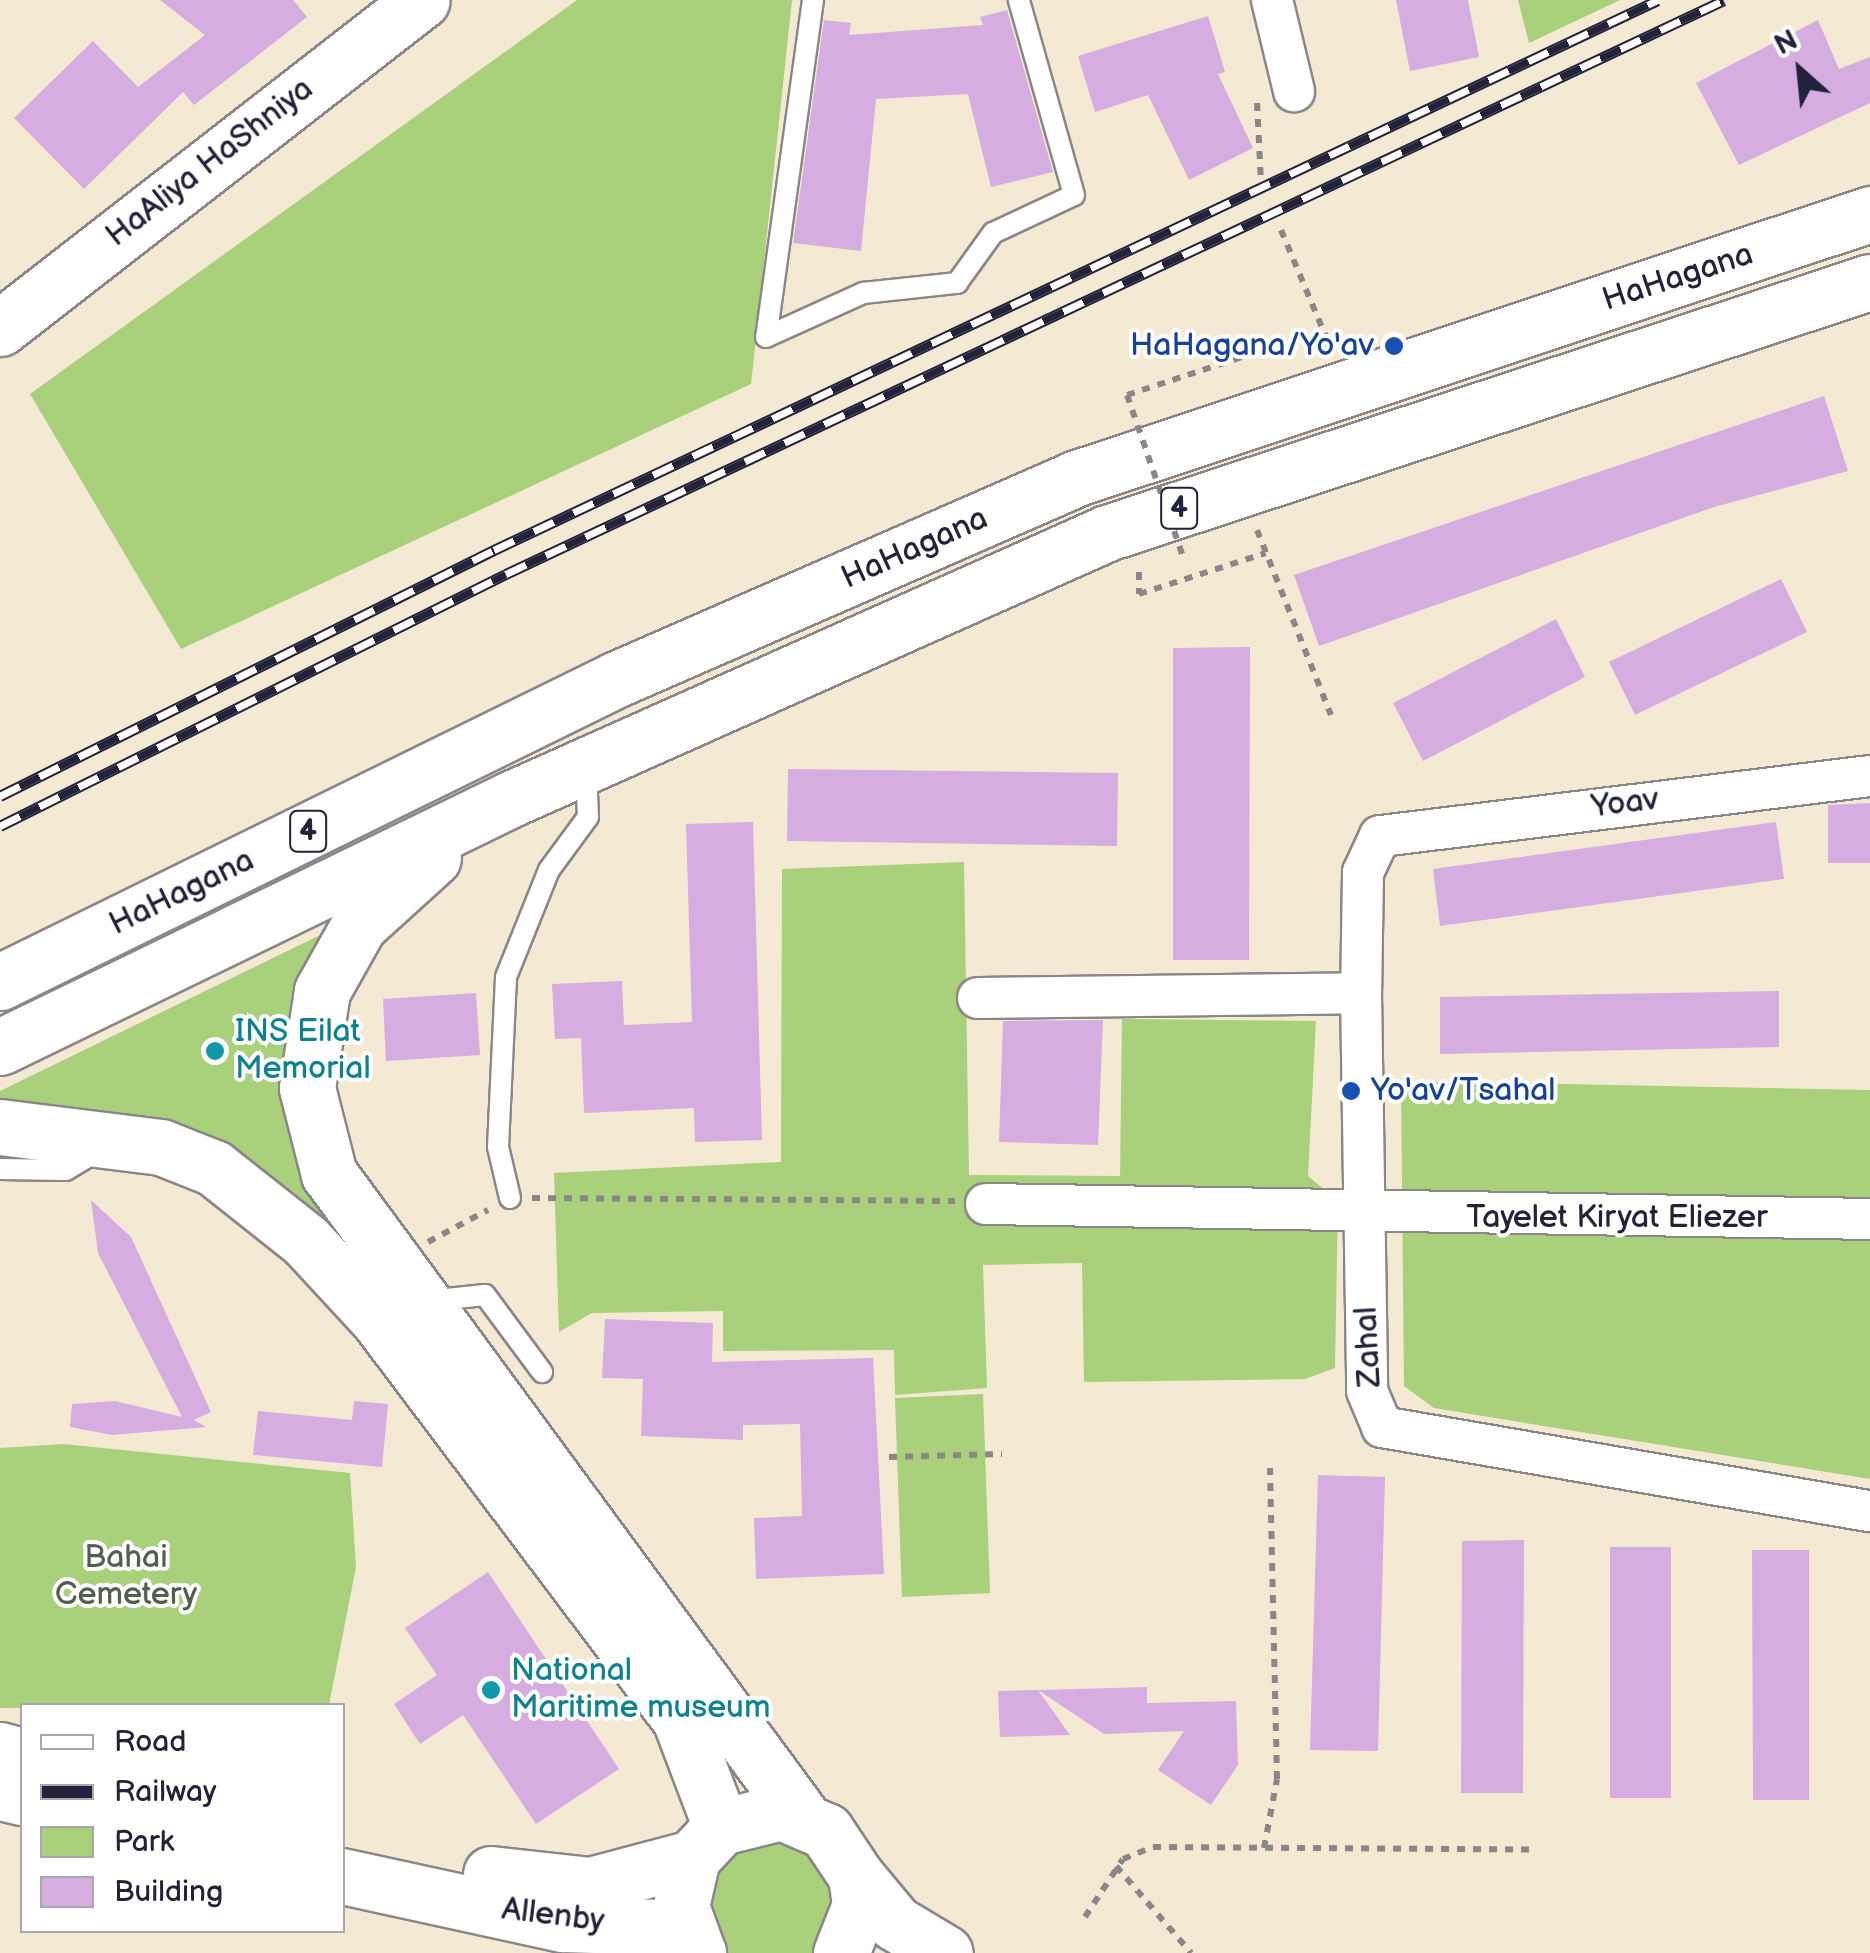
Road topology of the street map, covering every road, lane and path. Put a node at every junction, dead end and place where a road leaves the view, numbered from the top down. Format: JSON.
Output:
{"nodes":[{"id":1,"x":813,"y":0,"type":"edge"},
{"id":2,"x":1018,"y":0,"type":"edge"},
{"id":3,"x":1272,"y":0,"type":"edge"},
{"id":4,"x":416,"y":2,"type":"edge"},
{"id":5,"x":1294,"y":91,"type":"joint"},
{"id":6,"x":1261,"y":182,"type":"dead end"},
{"id":7,"x":1870,"y":214,"type":"edge"},
{"id":8,"x":1281,"y":230,"type":"dead end"},
{"id":9,"x":1870,"y":282,"type":"edge"},
{"id":10,"x":0,"y":328,"type":"edge"},
{"id":11,"x":1167,"y":563,"type":"dead end"},
{"id":12,"x":1150,"y":568,"type":"dead end"},
{"id":13,"x":617,"y":679,"type":"junction"},
{"id":14,"x":1331,"y":714,"type":"dead end"},
{"id":15,"x":585,"y":767,"type":"junction"},
{"id":16,"x":1870,"y":776,"type":"edge"},
{"id":17,"x":513,"y":798,"type":"junction"},
{"id":18,"x":1380,"y":836,"type":"joint"},
{"id":19,"x":0,"y":943,"type":"edge"},
{"id":20,"x":0,"y":982,"type":"edge"},
{"id":21,"x":1361,"y":993,"type":"junction"},
{"id":22,"x":978,"y":998,"type":"dead end"},
{"id":23,"x":0,"y":1047,"type":"edge"},
{"id":24,"x":0,"y":1127,"type":"edge"},
{"id":25,"x":114,"y":1136,"type":"junction"},
{"id":26,"x":0,"y":1170,"type":"edge"},
{"id":27,"x":510,"y":1198,"type":"junction"},
{"id":28,"x":924,"y":1198,"type":"dead end"},
{"id":29,"x":986,"y":1204,"type":"dead end"},
{"id":30,"x":1365,"y":1216,"type":"junction"},
{"id":31,"x":1870,"y":1219,"type":"edge"},
{"id":32,"x":417,"y":1248,"type":"dead end"},
{"id":33,"x":416,"y":1304,"type":"junction"},
{"id":34,"x":542,"y":1372,"type":"dead end"},
{"id":35,"x":1002,"y":1454,"type":"dead end"},
{"id":36,"x":889,"y":1457,"type":"dead end"},
{"id":37,"x":1270,"y":1468,"type":"dead end"},
{"id":38,"x":1870,"y":1511,"type":"edge"},
{"id":39,"x":802,"y":1817,"type":"junction"},
{"id":40,"x":345,"y":1839,"type":"edge"},
{"id":41,"x":707,"y":1842,"type":"junction"},
{"id":42,"x":1264,"y":1848,"type":"junction"},
{"id":43,"x":1538,"y":1850,"type":"dead end"},
{"id":44,"x":1116,"y":1866,"type":"junction"},
{"id":45,"x":856,"y":1876,"type":"junction"},
{"id":46,"x":345,"y":1877,"type":"edge"},
{"id":47,"x":1085,"y":1917,"type":"dead end"},
{"id":48,"x":698,"y":1953,"type":"edge"},
{"id":49,"x":842,"y":1953,"type":"edge"},
{"id":50,"x":945,"y":1953,"type":"edge"},
{"id":51,"x":1191,"y":1953,"type":"edge"}],
"edges":[{"from":1,"to":2,"type":"lane"},
{"from":3,"to":5,"type":"street"},
{"from":4,"to":10,"type":"main road","name":"HaAliya HaShniya"},
{"from":5,"to":6,"type":"path"},
{"from":7,"to":13,"type":"main road","name":"HaHagana","number":"4"},
{"from":8,"to":11,"type":"path","bridge":true},
{"from":9,"to":15,"type":"main road","name":"HaHagana","number":"4"},
{"from":12,"to":14,"type":"path"},
{"from":13,"to":19,"type":"main road"},
{"from":13,"to":20,"type":"main road","name":"HaHagana","number":"4"},
{"from":15,"to":17,"type":"main road","name":"HaHagana","number":"4"},
{"from":15,"to":27,"type":"lane"},
{"from":16,"to":18,"type":"street","name":"Yoav"},
{"from":17,"to":23,"type":"main road","name":"HaHagana","number":"4"},
{"from":17,"to":33,"type":"main road"},
{"from":18,"to":21,"type":"street","name":"Zahal"},
{"from":21,"to":22,"type":"street"},
{"from":21,"to":30,"type":"street","name":"Zahal"},
{"from":24,"to":25,"type":"main road"},
{"from":25,"to":26,"type":"lane"},
{"from":25,"to":41,"type":"main road"},
{"from":27,"to":28,"type":"path"},
{"from":27,"to":32,"type":"path"},
{"from":29,"to":30,"type":"street","name":"Tayelet Kiryat Eliezer"},
{"from":30,"to":31,"type":"street","name":"Tayelet Kiryat Eliezer"},
{"from":30,"to":38,"type":"street","name":"Zahal"},
{"from":33,"to":34,"type":"lane"},
{"from":33,"to":39,"type":"main road"},
{"from":35,"to":36,"type":"path"},
{"from":37,"to":42,"type":"path"},
{"from":39,"to":41,"type":"main road","name":"Allenby"},
{"from":39,"to":45,"type":"main road"},
{"from":40,"to":41,"type":"main road","name":"Allenby"},
{"from":41,"to":48,"type":"main road"},
{"from":42,"to":43,"type":"path"},
{"from":42,"to":44,"type":"path"},
{"from":44,"to":47,"type":"path"},
{"from":44,"to":51,"type":"path"},
{"from":45,"to":49,"type":"main road"},
{"from":45,"to":50,"type":"main road"},
{"from":46,"to":48,"type":"main road","name":"Allenby"}]}
